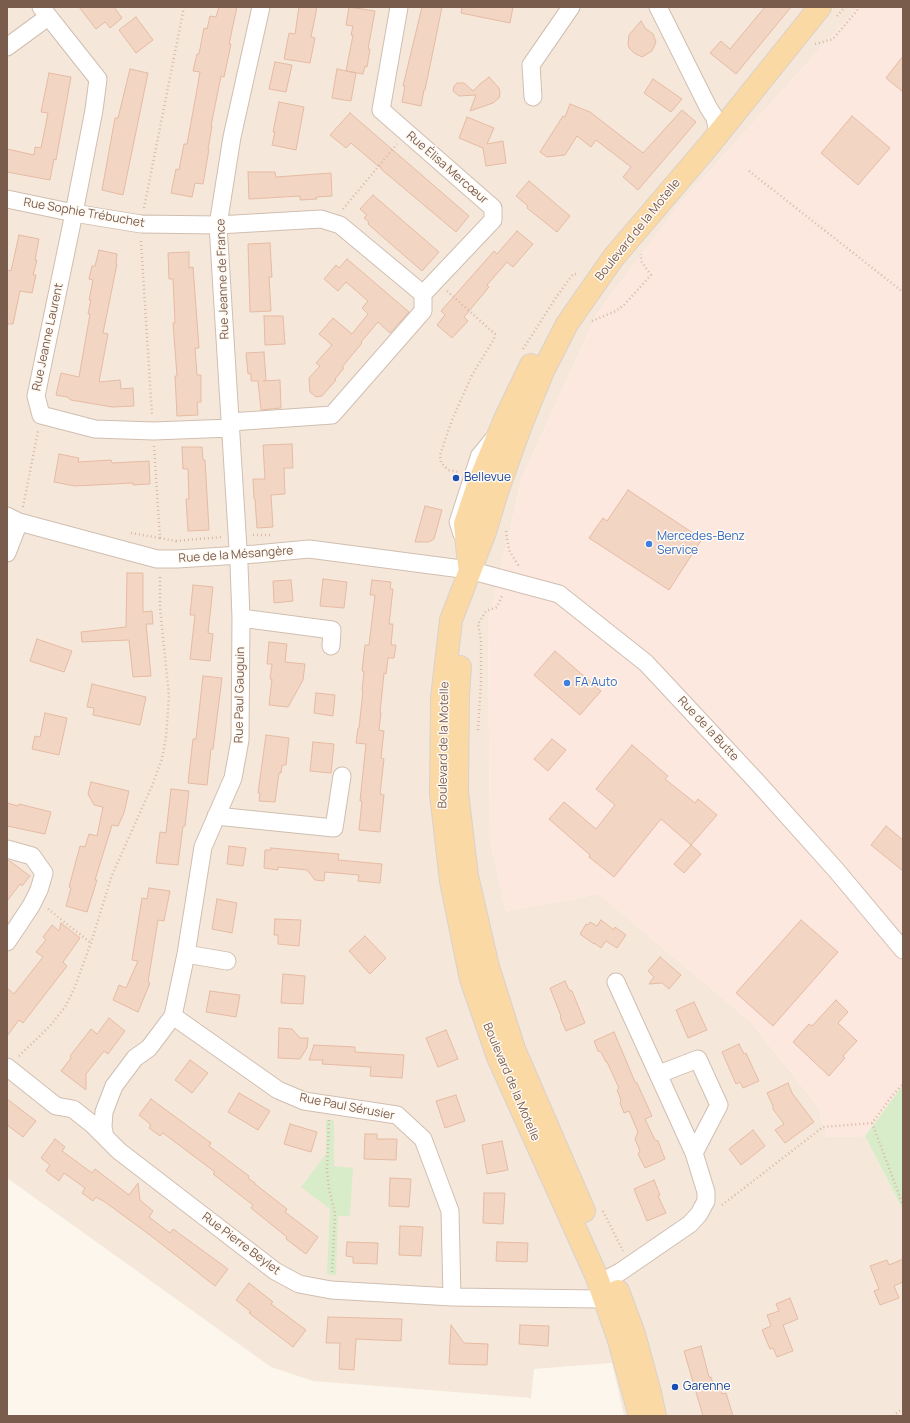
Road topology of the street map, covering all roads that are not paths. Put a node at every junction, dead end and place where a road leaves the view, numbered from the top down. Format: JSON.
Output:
{"nodes":[{"id":1,"x":260,"y":7,"type":"edge"},
{"id":2,"x":399,"y":7,"type":"edge"},
{"id":3,"x":571,"y":7,"type":"edge"},
{"id":4,"x":658,"y":7,"type":"edge"},
{"id":5,"x":802,"y":7,"type":"edge"},
{"id":6,"x":820,"y":7,"type":"edge"},
{"id":7,"x":45,"y":12,"type":"edge"},
{"id":8,"x":7,"y":47,"type":"edge"},
{"id":9,"x":533,"y":97,"type":"dead end"},
{"id":10,"x":716,"y":126,"type":"junction"},
{"id":11,"x":7,"y":199,"type":"edge"},
{"id":12,"x":74,"y":213,"type":"junction"},
{"id":13,"x":218,"y":225,"type":"junction"},
{"id":14,"x":423,"y":294,"type":"junction"},
{"id":15,"x":505,"y":419,"type":"junction"},
{"id":16,"x":230,"y":425,"type":"junction"},
{"id":17,"x":13,"y":519,"type":"edge"},
{"id":18,"x":7,"y":553,"type":"edge"},
{"id":19,"x":239,"y":556,"type":"junction"},
{"id":20,"x":469,"y":570,"type":"junction"},
{"id":21,"x":241,"y":618,"type":"junction"},
{"id":22,"x":331,"y":646,"type":"dead end"},
{"id":23,"x":342,"y":776,"type":"dead end"},
{"id":24,"x":216,"y":816,"type":"junction"},
{"id":25,"x":7,"y":849,"type":"edge"},
{"id":26,"x":7,"y":942,"type":"edge"},
{"id":27,"x":903,"y":950,"type":"edge"},
{"id":28,"x":186,"y":954,"type":"junction"},
{"id":29,"x":227,"y":961,"type":"dead end"},
{"id":30,"x":616,"y":982,"type":"dead end"},
{"id":31,"x":173,"y":1016,"type":"junction"},
{"id":32,"x":7,"y":1068,"type":"edge"},
{"id":33,"x":659,"y":1074,"type":"junction"},
{"id":34,"x":105,"y":1137,"type":"junction"},
{"id":35,"x":694,"y":1153,"type":"junction"},
{"id":36,"x":613,"y":1283,"type":"junction"},
{"id":37,"x":452,"y":1297,"type":"junction"},
{"id":38,"x":640,"y":1416,"type":"edge"},
{"id":39,"x":655,"y":1416,"type":"edge"}],
"edges":[{"from":1,"to":13,"type":"street","name":"Rue Jeanne de France"},
{"from":2,"to":14,"type":"street","name":"Rue Élisa Mercœur"},
{"from":3,"to":9,"type":"street"},
{"from":4,"to":10,"type":"street"},
{"from":5,"to":10,"type":"main road","name":"Boulevard de la Motelle"},
{"from":6,"to":10,"type":"main road","name":"Boulevard de la Motelle"},
{"from":7,"to":8,"type":"street"},
{"from":7,"to":12,"type":"street","name":"Rue Jeanne Laurent"},
{"from":10,"to":15,"type":"main road","name":"Boulevard de la Motelle"},
{"from":10,"to":20,"type":"main road","name":"Boulevard de la Motelle"},
{"from":11,"to":12,"type":"street","name":"Rue Sophie Trébuchet"},
{"from":12,"to":13,"type":"street","name":"Rue Sophie Trébuchet"},
{"from":12,"to":16,"type":"street","name":"Rue Jeanne Laurent"},
{"from":13,"to":14,"type":"street","name":"Rue Sophie Trébuchet"},
{"from":13,"to":16,"type":"street","name":"Rue Jeanne de France"},
{"from":14,"to":16,"type":"street"},
{"from":15,"to":20,"type":"main road","name":"Boulevard de la Motelle"},
{"from":15,"to":20,"type":"lane"},
{"from":16,"to":19,"type":"street","name":"Rue Jeanne de France"},
{"from":17,"to":18,"type":"street"},
{"from":17,"to":19,"type":"street","name":"Rue de la Mésangère"},
{"from":19,"to":20,"type":"street","name":"Rue de la Mésangère"},
{"from":19,"to":21,"type":"street","name":"Rue Paul Gauguin"},
{"from":20,"to":27,"type":"street","name":"Rue de la Butte"},
{"from":20,"to":36,"type":"main road","name":"Boulevard de la Motelle"},
{"from":21,"to":22,"type":"street"},
{"from":21,"to":24,"type":"street","name":"Rue Paul Gauguin"},
{"from":23,"to":24,"type":"street"},
{"from":24,"to":28,"type":"street","name":"Rue Paul Gauguin"},
{"from":25,"to":26,"type":"street"},
{"from":28,"to":29,"type":"street"},
{"from":28,"to":31,"type":"street","name":"Rue Paul Gauguin"},
{"from":30,"to":33,"type":"street"},
{"from":31,"to":34,"type":"street","name":"Rue Paul Gauguin"},
{"from":31,"to":37,"type":"street","name":"Rue Paul Sérusier"},
{"from":32,"to":34,"type":"street","name":"Rue Pierre Beylet"},
{"from":33,"to":35,"type":"street"},
{"from":33,"to":35,"type":"street"},
{"from":34,"to":37,"type":"street","name":"Rue Pierre Beylet"},
{"from":35,"to":36,"type":"street"},
{"from":36,"to":37,"type":"street","name":"Rue Pierre Beylet"},
{"from":36,"to":38,"type":"main road","name":"Boulevard de la Motelle"},
{"from":36,"to":39,"type":"main road","name":"Boulevard de la Motelle"}]}
